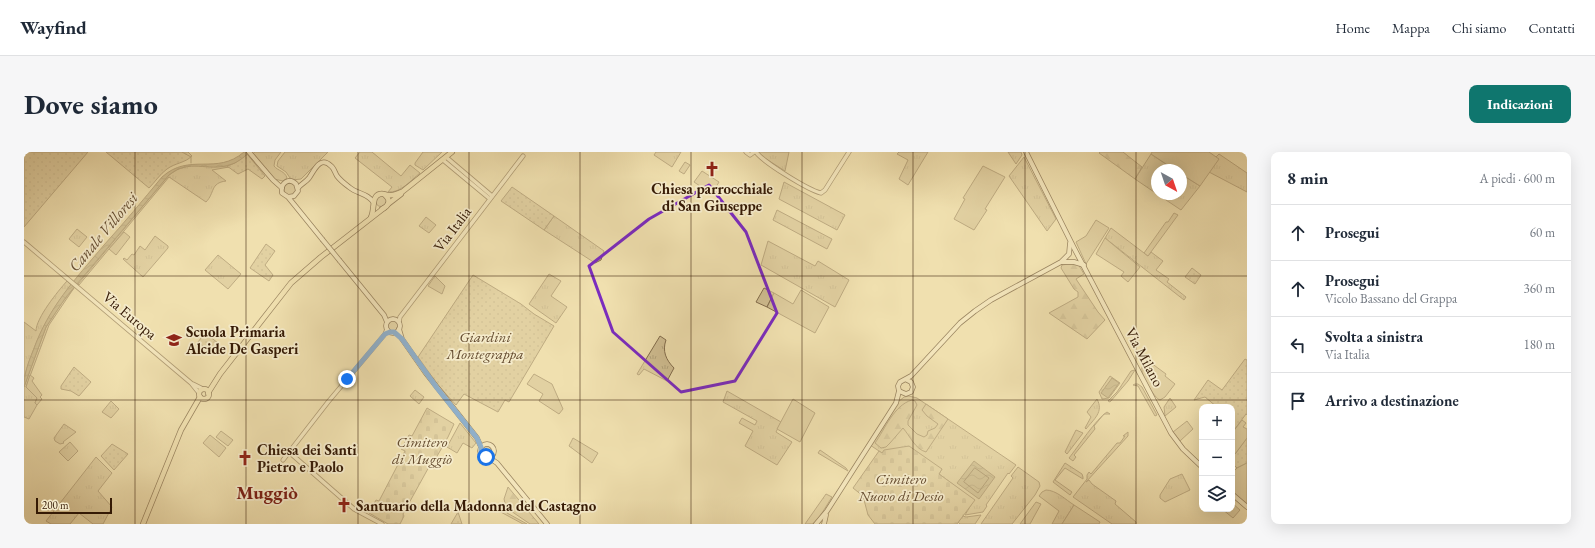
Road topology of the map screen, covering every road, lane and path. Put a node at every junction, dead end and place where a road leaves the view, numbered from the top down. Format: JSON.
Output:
{"nodes":[{"id":1,"x":249,"y":152,"type":"edge"},
{"id":2,"x":452,"y":152,"type":"edge"},
{"id":3,"x":746,"y":152,"type":"edge"},
{"id":4,"x":755,"y":152,"type":"edge"},
{"id":5,"x":849,"y":152,"type":"edge"},
{"id":6,"x":1026,"y":152,"type":"edge"},
{"id":7,"x":750,"y":155,"type":"junction"},
{"id":8,"x":524,"y":156,"type":"dead end"},
{"id":9,"x":759,"y":156,"type":"junction"},
{"id":10,"x":444,"y":158,"type":"junction"},
{"id":11,"x":270,"y":177,"type":"junction"},
{"id":12,"x":285,"y":182,"type":"junction"},
{"id":13,"x":295,"y":182,"type":"junction"},
{"id":14,"x":304,"y":182,"type":"junction"},
{"id":15,"x":282,"y":188,"type":"junction"},
{"id":16,"x":298,"y":188,"type":"junction"},
{"id":17,"x":406,"y":189,"type":"junction"},
{"id":18,"x":384,"y":194,"type":"junction"},
{"id":19,"x":295,"y":195,"type":"junction"},
{"id":20,"x":377,"y":195,"type":"junction"},
{"id":21,"x":367,"y":196,"type":"junction"},
{"id":22,"x":288,"y":197,"type":"junction"},
{"id":23,"x":491,"y":198,"type":"junction"},
{"id":24,"x":374,"y":204,"type":"junction"},
{"id":25,"x":388,"y":204,"type":"junction"},
{"id":26,"x":384,"y":208,"type":"junction"},
{"id":27,"x":300,"y":212,"type":"junction"},
{"id":28,"x":370,"y":218,"type":"junction"},
{"id":29,"x":1064,"y":225,"type":"junction"},
{"id":30,"x":1070,"y":239,"type":"junction"},
{"id":31,"x":24,"y":242,"type":"edge"},
{"id":32,"x":1078,"y":253,"type":"junction"},
{"id":33,"x":1068,"y":255,"type":"junction"},
{"id":34,"x":1068,"y":261,"type":"junction"},
{"id":35,"x":1061,"y":262,"type":"junction"},
{"id":36,"x":1084,"y":265,"type":"junction"},
{"id":37,"x":384,"y":315,"type":"junction"},
{"id":38,"x":395,"y":320,"type":"junction"},
{"id":39,"x":386,"y":322,"type":"junction"},
{"id":40,"x":399,"y":329,"type":"junction"},
{"id":41,"x":390,"y":331,"type":"junction"},
{"id":42,"x":402,"y":339,"type":"junction"},
{"id":43,"x":916,"y":372,"type":"junction"},
{"id":44,"x":907,"y":380,"type":"junction"},
{"id":45,"x":191,"y":383,"type":"junction"},
{"id":46,"x":912,"y":384,"type":"junction"},
{"id":47,"x":205,"y":390,"type":"junction"},
{"id":48,"x":899,"y":391,"type":"junction"},
{"id":49,"x":906,"y":394,"type":"junction"},
{"id":50,"x":201,"y":396,"type":"junction"},
{"id":51,"x":896,"y":403,"type":"junction"},
{"id":52,"x":483,"y":446,"type":"junction"},
{"id":53,"x":289,"y":452,"type":"junction"},
{"id":54,"x":493,"y":453,"type":"junction"},
{"id":55,"x":488,"y":457,"type":"junction"},
{"id":56,"x":283,"y":460,"type":"dead end"},
{"id":57,"x":497,"y":463,"type":"junction"},
{"id":58,"x":1199,"y":464,"type":"edge"},
{"id":59,"x":1235,"y":497,"type":"edge"},
{"id":60,"x":1247,"y":507,"type":"edge"},
{"id":61,"x":827,"y":511,"type":"junction"},
{"id":62,"x":143,"y":524,"type":"edge"},
{"id":63,"x":382,"y":524,"type":"edge"},
{"id":64,"x":547,"y":524,"type":"edge"},
{"id":65,"x":816,"y":524,"type":"edge"},
{"id":66,"x":824,"y":524,"type":"edge"}],
"edges":[{"from":1,"to":11,"type":"main road"},
{"from":2,"to":10,"type":"main road"},
{"from":3,"to":7,"type":"street"},
{"from":4,"to":7,"type":"street"},
{"from":4,"to":9,"type":"street"},
{"from":5,"to":9,"type":"street"},
{"from":6,"to":29,"type":"main road"},
{"from":7,"to":9,"type":"street"},
{"from":8,"to":23,"type":"street","name":"Via Italia"},
{"from":10,"to":17,"type":"main road"},
{"from":10,"to":23,"type":"street"},
{"from":11,"to":12,"type":"main road"},
{"from":11,"to":15,"type":"main road"},
{"from":12,"to":13,"type":"main road"},
{"from":12,"to":15,"type":"main road"},
{"from":13,"to":14,"type":"main road"},
{"from":13,"to":16,"type":"main road"},
{"from":14,"to":16,"type":"main road"},
{"from":14,"to":21,"type":"main road"},
{"from":15,"to":22,"type":"main road"},
{"from":16,"to":19,"type":"main road"},
{"from":17,"to":18,"type":"main road"},
{"from":17,"to":25,"type":"main road"},
{"from":18,"to":20,"type":"main road"},
{"from":18,"to":25,"type":"main road"},
{"from":19,"to":22,"type":"main road"},
{"from":19,"to":27,"type":"main road"},
{"from":20,"to":21,"type":"main road"},
{"from":20,"to":24,"type":"main road"},
{"from":21,"to":24,"type":"main road"},
{"from":22,"to":27,"type":"main road"},
{"from":23,"to":38,"type":"street","name":"Via Italia"},
{"from":24,"to":26,"type":"main road"},
{"from":24,"to":28,"type":"main road"},
{"from":25,"to":26,"type":"main road"},
{"from":26,"to":28,"type":"main road"},
{"from":27,"to":37,"type":"main road","bridge":true},
{"from":28,"to":47,"type":"main road"},
{"from":29,"to":30,"type":"main road","name":"Via Milano"},
{"from":29,"to":32,"type":"main road","name":"Via Milano"},
{"from":30,"to":32,"type":"main road","name":"Via Milano"},
{"from":30,"to":33,"type":"main road"},
{"from":31,"to":45,"type":"street","name":"Via Europa"},
{"from":32,"to":33,"type":"main road"},
{"from":32,"to":34,"type":"main road"},
{"from":32,"to":36,"type":"main road","name":"Via Milano"},
{"from":33,"to":35,"type":"main road"},
{"from":34,"to":35,"type":"main road"},
{"from":34,"to":36,"type":"main road"},
{"from":35,"to":43,"type":"main road"},
{"from":36,"to":58,"type":"main road","name":"Via Milano"},
{"from":37,"to":38,"type":"main road"},
{"from":37,"to":39,"type":"main road"},
{"from":38,"to":39,"type":"main road","name":"Via Italia"},
{"from":38,"to":40,"type":"main road"},
{"from":39,"to":41,"type":"main road"},
{"from":40,"to":41,"type":"main road"},
{"from":40,"to":42,"type":"main road"},
{"from":41,"to":42,"type":"main road"},
{"from":41,"to":53,"type":"street"},
{"from":42,"to":52,"type":"main road"},
{"from":43,"to":44,"type":"main road"},
{"from":43,"to":46,"type":"main road"},
{"from":44,"to":46,"type":"main road"},
{"from":44,"to":48,"type":"main road"},
{"from":45,"to":47,"type":"street","name":"Via Europa"},
{"from":45,"to":50,"type":"street","name":"Via Europa"},
{"from":46,"to":49,"type":"main road"},
{"from":47,"to":50,"type":"main road"},
{"from":47,"to":50,"type":"main road"},
{"from":48,"to":49,"type":"main road"},
{"from":48,"to":51,"type":"main road"},
{"from":49,"to":51,"type":"main road"},
{"from":50,"to":62,"type":"main road"},
{"from":51,"to":61,"type":"main road"},
{"from":52,"to":54,"type":"main road"},
{"from":52,"to":55,"type":"main road"},
{"from":53,"to":56,"type":"street"},
{"from":53,"to":63,"type":"street"},
{"from":54,"to":55,"type":"main road"},
{"from":54,"to":57,"type":"main road"},
{"from":55,"to":57,"type":"main road"},
{"from":57,"to":64,"type":"main road"},
{"from":59,"to":60,"type":"main road"},
{"from":61,"to":65,"type":"main road"},
{"from":61,"to":66,"type":"main road"}]}
